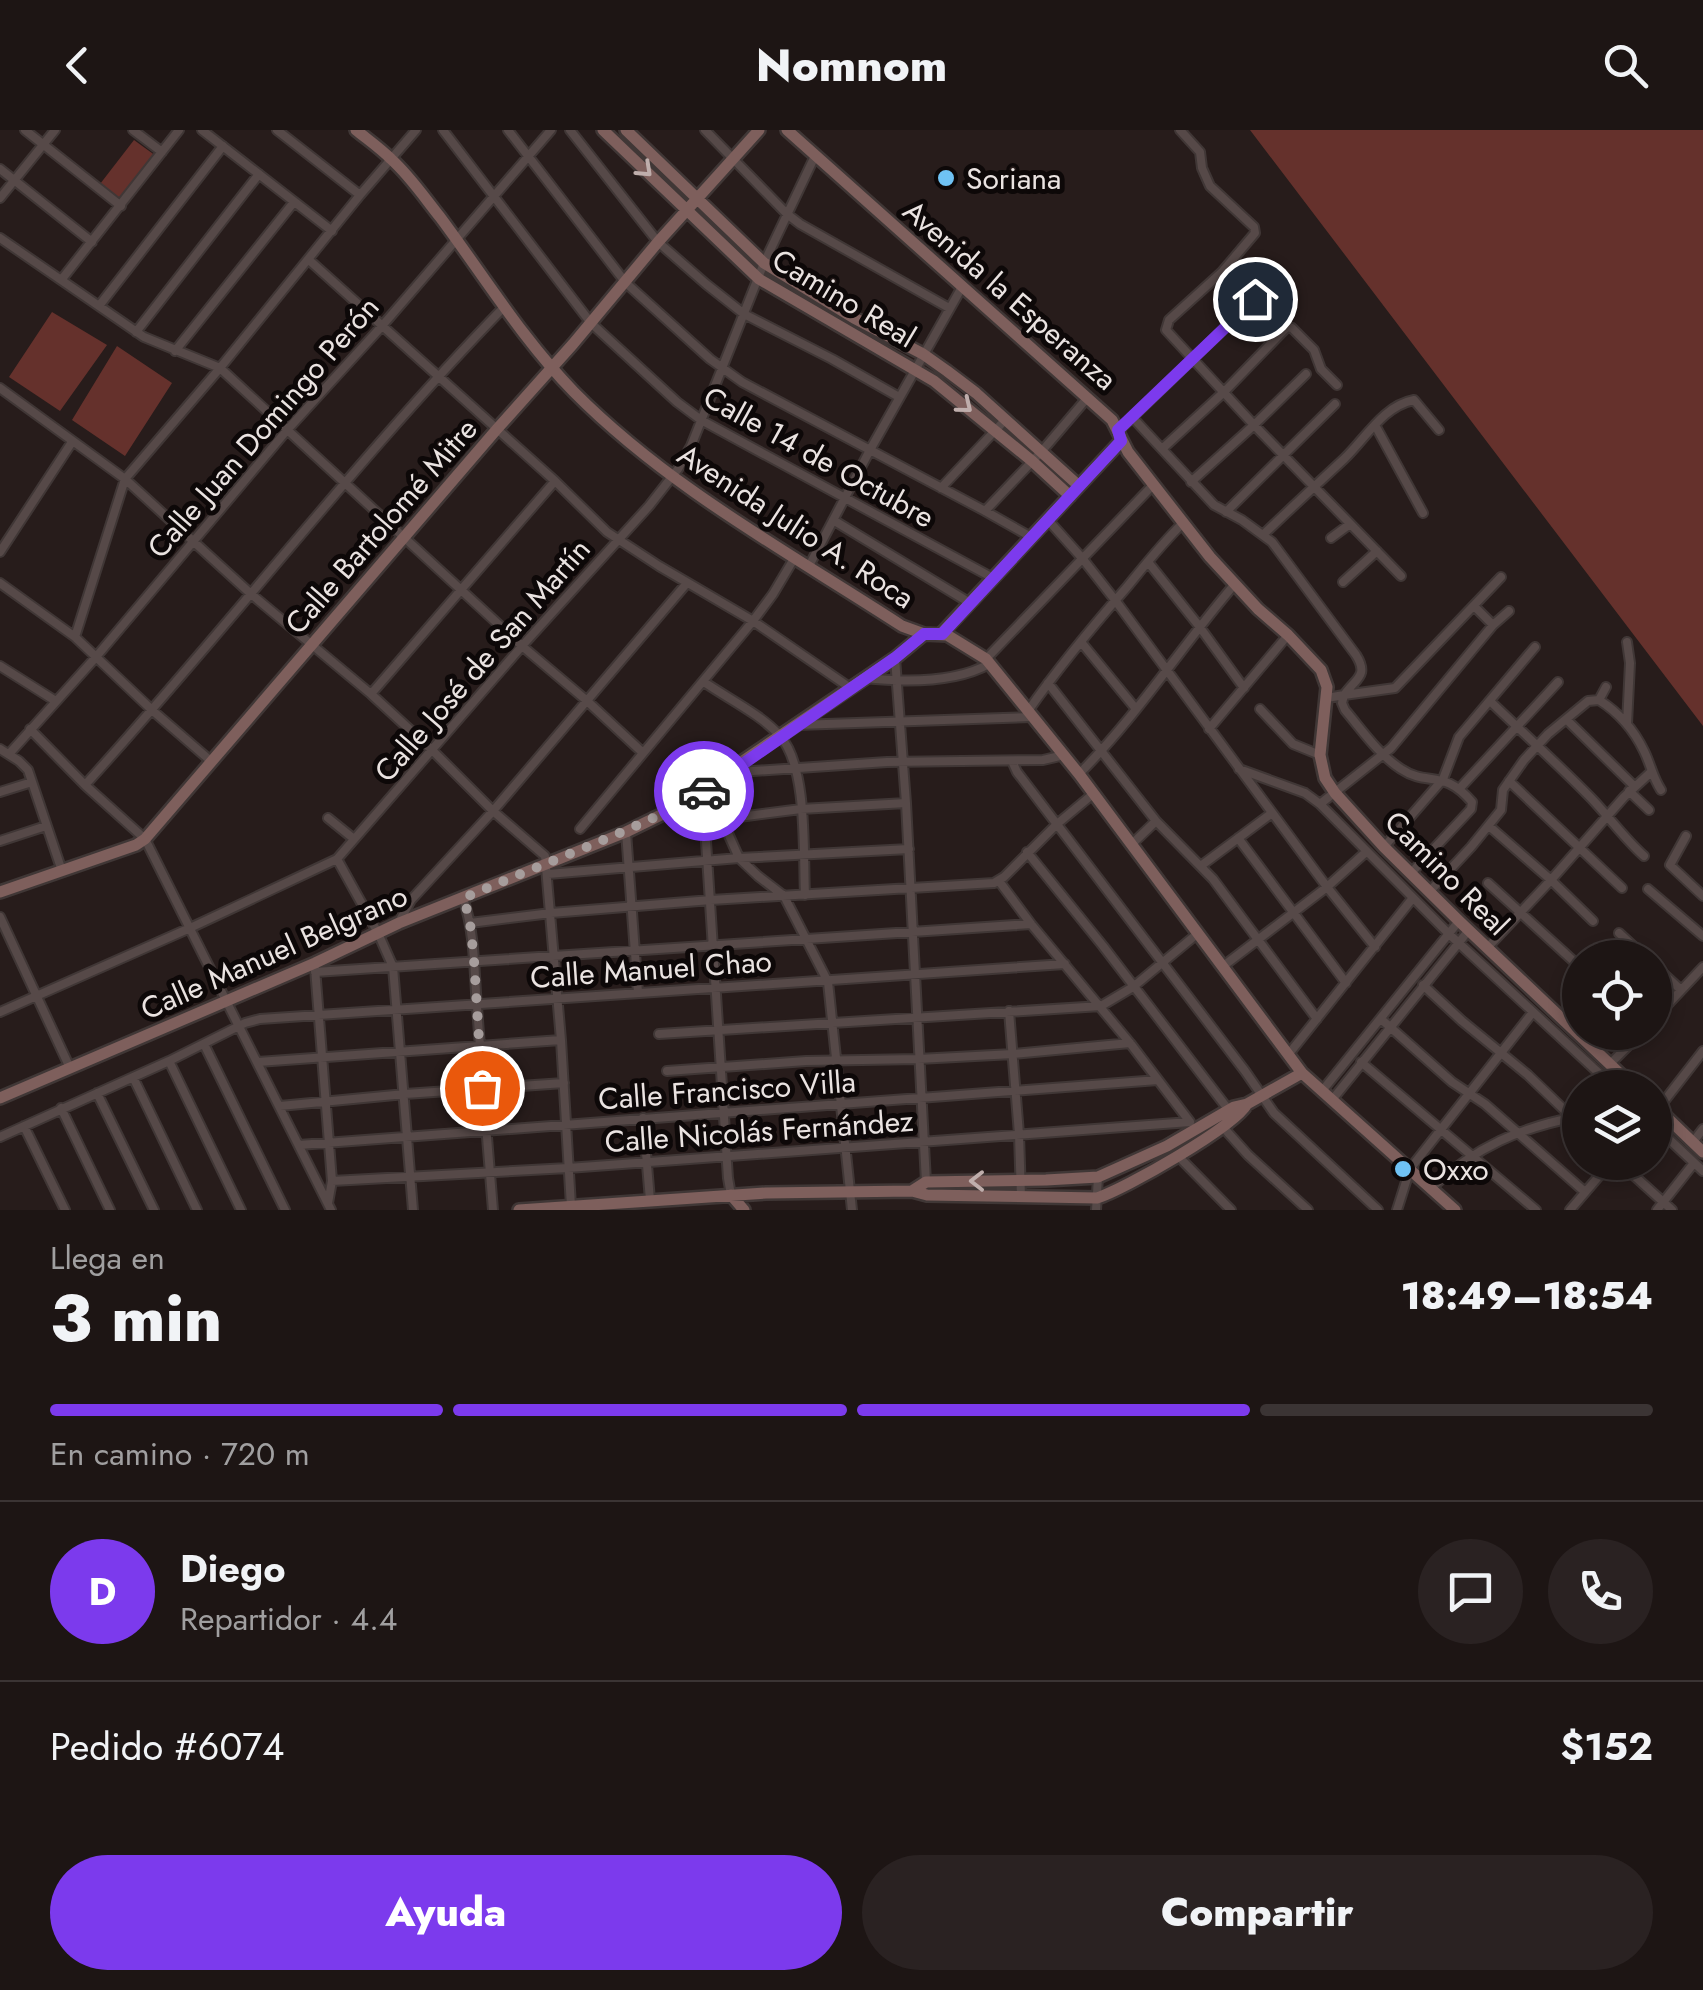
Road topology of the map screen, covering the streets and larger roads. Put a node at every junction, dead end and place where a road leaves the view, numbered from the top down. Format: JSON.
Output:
{"nodes":[{"id":1,"x":25,"y":130,"type":"edge"},
{"id":2,"x":55,"y":130,"type":"edge"},
{"id":3,"x":133,"y":130,"type":"edge"},
{"id":4,"x":178,"y":130,"type":"edge"},
{"id":5,"x":202,"y":130,"type":"edge"},
{"id":6,"x":277,"y":130,"type":"edge"},
{"id":7,"x":356,"y":130,"type":"edge"},
{"id":8,"x":416,"y":130,"type":"edge"},
{"id":9,"x":443,"y":130,"type":"edge"},
{"id":10,"x":508,"y":130,"type":"edge"},
{"id":11,"x":551,"y":130,"type":"edge"},
{"id":12,"x":570,"y":130,"type":"edge"},
{"id":13,"x":602,"y":130,"type":"edge"},
{"id":14,"x":626,"y":130,"type":"edge"},
{"id":15,"x":705,"y":130,"type":"edge"},
{"id":16,"x":759,"y":130,"type":"edge"},
{"id":17,"x":787,"y":130,"type":"edge"},
{"id":18,"x":1180,"y":130,"type":"edge"},
{"id":19,"x":44,"y":145,"type":"junction"},
{"id":20,"x":223,"y":146,"type":"junction"},
{"id":21,"x":162,"y":152,"type":"junction"},
{"id":22,"x":526,"y":156,"type":"junction"},
{"id":23,"x":815,"y":156,"type":"junction"},
{"id":24,"x":733,"y":157,"type":"junction"},
{"id":25,"x":392,"y":160,"type":"junction"},
{"id":26,"x":0,"y":168,"type":"edge"},
{"id":27,"x":258,"y":174,"type":"junction"},
{"id":28,"x":14,"y":180,"type":"junction"},
{"id":29,"x":360,"y":195,"type":"junction"},
{"id":30,"x":493,"y":197,"type":"junction"},
{"id":31,"x":0,"y":198,"type":"edge"},
{"id":32,"x":696,"y":198,"type":"junction"},
{"id":33,"x":294,"y":202,"type":"junction"},
{"id":34,"x":121,"y":206,"type":"junction"},
{"id":35,"x":687,"y":209,"type":"junction"},
{"id":36,"x":787,"y":214,"type":"junction"},
{"id":37,"x":332,"y":230,"type":"junction"},
{"id":38,"x":0,"y":238,"type":"edge"},
{"id":39,"x":456,"y":239,"type":"junction"},
{"id":40,"x":92,"y":242,"type":"junction"},
{"id":41,"x":658,"y":242,"type":"junction"},
{"id":42,"x":309,"y":260,"type":"junction"},
{"id":43,"x":764,"y":264,"type":"junction"},
{"id":44,"x":758,"y":279,"type":"junction"},
{"id":45,"x":62,"y":280,"type":"junction"},
{"id":46,"x":626,"y":282,"type":"junction"},
{"id":47,"x":962,"y":287,"type":"junction"},
{"id":48,"x":1255,"y":299,"type":"dead end"},
{"id":49,"x":100,"y":306,"type":"junction"},
{"id":50,"x":505,"y":306,"type":"junction"},
{"id":51,"x":949,"y":308,"type":"junction"},
{"id":52,"x":744,"y":314,"type":"junction"},
{"id":53,"x":590,"y":323,"type":"junction"},
{"id":54,"x":382,"y":326,"type":"junction"},
{"id":55,"x":136,"y":332,"type":"junction"},
{"id":56,"x":175,"y":351,"type":"junction"},
{"id":57,"x":924,"y":354,"type":"junction"},
{"id":58,"x":1192,"y":359,"type":"junction"},
{"id":59,"x":551,"y":366,"type":"junction"},
{"id":60,"x":220,"y":368,"type":"junction"},
{"id":61,"x":722,"y":368,"type":"junction"},
{"id":62,"x":914,"y":369,"type":"junction"},
{"id":63,"x":1306,"y":374,"type":"dead end"},
{"id":64,"x":437,"y":376,"type":"junction"},
{"id":65,"x":1338,"y":385,"type":"dead end"},
{"id":66,"x":4,"y":391,"type":"edge"},
{"id":67,"x":1224,"y":392,"type":"junction"},
{"id":68,"x":899,"y":397,"type":"junction"},
{"id":69,"x":1088,"y":397,"type":"junction"},
{"id":70,"x":1335,"y":404,"type":"dead end"},
{"id":71,"x":0,"y":405,"type":"edge"},
{"id":72,"x":1133,"y":418,"type":"junction"},
{"id":73,"x":1006,"y":419,"type":"junction"},
{"id":74,"x":701,"y":420,"type":"junction"},
{"id":75,"x":1254,"y":425,"type":"junction"},
{"id":76,"x":1374,"y":425,"type":"junction"},
{"id":77,"x":497,"y":428,"type":"junction"},
{"id":78,"x":288,"y":429,"type":"junction"},
{"id":79,"x":995,"y":430,"type":"junction"},
{"id":80,"x":1439,"y":430,"type":"dead end"},
{"id":81,"x":1120,"y":436,"type":"junction"},
{"id":82,"x":72,"y":442,"type":"junction"},
{"id":83,"x":1162,"y":449,"type":"junction"},
{"id":84,"x":870,"y":450,"type":"junction"},
{"id":85,"x":1282,"y":454,"type":"junction"},
{"id":86,"x":1037,"y":456,"type":"junction"},
{"id":87,"x":672,"y":477,"type":"junction"},
{"id":88,"x":125,"y":478,"type":"junction"},
{"id":89,"x":555,"y":481,"type":"junction"},
{"id":90,"x":1191,"y":482,"type":"junction"},
{"id":91,"x":347,"y":483,"type":"junction"},
{"id":92,"x":1154,"y":484,"type":"junction"},
{"id":93,"x":1314,"y":486,"type":"junction"},
{"id":94,"x":941,"y":488,"type":"junction"},
{"id":95,"x":1074,"y":491,"type":"junction"},
{"id":96,"x":846,"y":496,"type":"junction"},
{"id":97,"x":985,"y":511,"type":"junction"},
{"id":98,"x":1226,"y":512,"type":"junction"},
{"id":99,"x":1423,"y":513,"type":"dead end"},
{"id":100,"x":833,"y":520,"type":"junction"},
{"id":101,"x":1048,"y":520,"type":"junction"},
{"id":102,"x":1184,"y":522,"type":"junction"},
{"id":103,"x":1350,"y":524,"type":"junction"},
{"id":104,"x":1264,"y":534,"type":"junction"},
{"id":105,"x":403,"y":537,"type":"junction"},
{"id":106,"x":1031,"y":537,"type":"junction"},
{"id":107,"x":1331,"y":538,"type":"dead end"},
{"id":108,"x":618,"y":540,"type":"junction"},
{"id":109,"x":193,"y":541,"type":"junction"},
{"id":110,"x":1377,"y":551,"type":"junction"},
{"id":111,"x":0,"y":552,"type":"edge"},
{"id":112,"x":795,"y":557,"type":"junction"},
{"id":113,"x":1082,"y":558,"type":"junction"},
{"id":114,"x":1148,"y":562,"type":"junction"},
{"id":115,"x":809,"y":566,"type":"junction"},
{"id":116,"x":1400,"y":576,"type":"dead end"},
{"id":117,"x":1501,"y":577,"type":"dead end"},
{"id":118,"x":993,"y":578,"type":"junction"},
{"id":119,"x":687,"y":582,"type":"junction"},
{"id":120,"x":1343,"y":582,"type":"dead end"},
{"id":121,"x":0,"y":583,"type":"edge"},
{"id":122,"x":1234,"y":585,"type":"junction"},
{"id":123,"x":462,"y":589,"type":"junction"},
{"id":124,"x":251,"y":594,"type":"junction"},
{"id":125,"x":1115,"y":600,"type":"junction"},
{"id":126,"x":970,"y":603,"type":"junction"},
{"id":127,"x":1474,"y":606,"type":"junction"},
{"id":128,"x":1509,"y":612,"type":"dead end"},
{"id":129,"x":753,"y":621,"type":"junction"},
{"id":130,"x":1493,"y":625,"type":"junction"},
{"id":131,"x":1200,"y":626,"type":"junction"},
{"id":132,"x":924,"y":634,"type":"junction"},
{"id":133,"x":942,"y":634,"type":"junction"},
{"id":134,"x":1288,"y":636,"type":"junction"},
{"id":135,"x":75,"y":637,"type":"junction"},
{"id":136,"x":1081,"y":642,"type":"junction"},
{"id":137,"x":1627,"y":642,"type":"dead end"},
{"id":138,"x":312,"y":645,"type":"junction"},
{"id":139,"x":522,"y":646,"type":"junction"},
{"id":140,"x":1535,"y":647,"type":"dead end"},
{"id":141,"x":96,"y":656,"type":"junction"},
{"id":142,"x":895,"y":658,"type":"junction"},
{"id":143,"x":988,"y":662,"type":"junction"},
{"id":144,"x":0,"y":666,"type":"edge"},
{"id":145,"x":1167,"y":671,"type":"junction"},
{"id":146,"x":864,"y":678,"type":"junction"},
{"id":147,"x":895,"y":680,"type":"junction"},
{"id":148,"x":704,"y":682,"type":"junction"},
{"id":149,"x":1558,"y":682,"type":"dead end"},
{"id":150,"x":1048,"y":683,"type":"junction"},
{"id":151,"x":849,"y":687,"type":"junction"},
{"id":152,"x":1606,"y":687,"type":"dead end"},
{"id":153,"x":1244,"y":688,"type":"junction"},
{"id":154,"x":371,"y":694,"type":"junction"},
{"id":155,"x":1344,"y":696,"type":"junction"},
{"id":156,"x":1326,"y":698,"type":"junction"},
{"id":157,"x":54,"y":700,"type":"junction"},
{"id":158,"x":586,"y":700,"type":"junction"},
{"id":159,"x":1599,"y":700,"type":"junction"},
{"id":160,"x":1490,"y":702,"type":"junction"},
{"id":161,"x":1260,"y":709,"type":"dead end"},
{"id":162,"x":153,"y":710,"type":"junction"},
{"id":163,"x":1136,"y":710,"type":"junction"},
{"id":164,"x":1031,"y":714,"type":"junction"},
{"id":165,"x":1567,"y":720,"type":"junction"},
{"id":166,"x":899,"y":722,"type":"junction"},
{"id":167,"x":1626,"y":724,"type":"junction"},
{"id":168,"x":797,"y":725,"type":"junction"},
{"id":169,"x":1516,"y":726,"type":"junction"},
{"id":170,"x":1209,"y":729,"type":"junction"},
{"id":171,"x":30,"y":730,"type":"junction"},
{"id":172,"x":780,"y":736,"type":"junction"},
{"id":173,"x":1538,"y":744,"type":"junction"},
{"id":174,"x":432,"y":750,"type":"junction"},
{"id":175,"x":1102,"y":751,"type":"junction"},
{"id":176,"x":4,"y":752,"type":"edge"},
{"id":177,"x":642,"y":752,"type":"junction"},
{"id":178,"x":1383,"y":754,"type":"junction"},
{"id":179,"x":1320,"y":755,"type":"junction"},
{"id":180,"x":1064,"y":756,"type":"junction"},
{"id":181,"x":1012,"y":761,"type":"junction"},
{"id":182,"x":212,"y":762,"type":"junction"},
{"id":183,"x":903,"y":762,"type":"junction"},
{"id":184,"x":1240,"y":768,"type":"junction"},
{"id":185,"x":797,"y":770,"type":"junction"},
{"id":186,"x":1650,"y":773,"type":"junction"},
{"id":187,"x":1079,"y":774,"type":"junction"},
{"id":188,"x":721,"y":777,"type":"junction"},
{"id":189,"x":1443,"y":779,"type":"junction"},
{"id":190,"x":1509,"y":781,"type":"junction"},
{"id":191,"x":32,"y":782,"type":"junction"},
{"id":192,"x":85,"y":785,"type":"junction"},
{"id":193,"x":1460,"y":788,"type":"junction"},
{"id":194,"x":1632,"y":789,"type":"junction"},
{"id":195,"x":1662,"y":790,"type":"dead end"},
{"id":196,"x":0,"y":792,"type":"edge"},
{"id":197,"x":1335,"y":793,"type":"junction"},
{"id":198,"x":1094,"y":794,"type":"junction"},
{"id":199,"x":696,"y":797,"type":"junction"},
{"id":200,"x":906,"y":803,"type":"junction"},
{"id":201,"x":1320,"y":804,"type":"junction"},
{"id":202,"x":801,"y":810,"type":"junction"},
{"id":203,"x":1650,"y":810,"type":"dead end"},
{"id":204,"x":493,"y":811,"type":"junction"},
{"id":205,"x":1272,"y":813,"type":"junction"},
{"id":206,"x":1607,"y":816,"type":"junction"},
{"id":207,"x":328,"y":818,"type":"dead end"},
{"id":208,"x":724,"y":819,"type":"junction"},
{"id":209,"x":1156,"y":821,"type":"junction"},
{"id":210,"x":674,"y":822,"type":"dead end"},
{"id":211,"x":1056,"y":824,"type":"junction"},
{"id":212,"x":46,"y":826,"type":"junction"},
{"id":213,"x":1489,"y":826,"type":"junction"},
{"id":214,"x":580,"y":829,"type":"dead end"},
{"id":215,"x":727,"y":831,"type":"junction"},
{"id":216,"x":626,"y":832,"type":"junction"},
{"id":217,"x":1686,"y":836,"type":"dead end"},
{"id":218,"x":1238,"y":838,"type":"junction"},
{"id":219,"x":145,"y":839,"type":"junction"},
{"id":220,"x":354,"y":839,"type":"junction"},
{"id":221,"x":0,"y":841,"type":"edge"},
{"id":222,"x":1131,"y":845,"type":"junction"},
{"id":223,"x":1384,"y":847,"type":"junction"},
{"id":224,"x":1580,"y":848,"type":"junction"},
{"id":225,"x":909,"y":849,"type":"junction"},
{"id":226,"x":1027,"y":852,"type":"junction"},
{"id":227,"x":1366,"y":852,"type":"junction"},
{"id":228,"x":803,"y":855,"type":"junction"},
{"id":229,"x":1644,"y":856,"type":"dead end"},
{"id":230,"x":739,"y":858,"type":"junction"},
{"id":231,"x":337,"y":859,"type":"junction"},
{"id":232,"x":709,"y":861,"type":"junction"},
{"id":233,"x":1202,"y":865,"type":"junction"},
{"id":234,"x":629,"y":866,"type":"junction"},
{"id":235,"x":547,"y":868,"type":"junction"},
{"id":236,"x":62,"y":872,"type":"junction"},
{"id":237,"x":1412,"y":872,"type":"junction"},
{"id":238,"x":1551,"y":880,"type":"junction"},
{"id":239,"x":999,"y":881,"type":"junction"},
{"id":240,"x":1488,"y":883,"type":"dead end"},
{"id":241,"x":910,"y":887,"type":"junction"},
{"id":242,"x":1327,"y":887,"type":"junction"},
{"id":243,"x":1622,"y":888,"type":"dead end"},
{"id":244,"x":1648,"y":889,"type":"dead end"},
{"id":245,"x":1430,"y":891,"type":"junction"},
{"id":246,"x":0,"y":892,"type":"edge"},
{"id":247,"x":805,"y":895,"type":"junction"},
{"id":248,"x":784,"y":896,"type":"junction"},
{"id":249,"x":1703,"y":896,"type":"edge"},
{"id":250,"x":464,"y":898,"type":"junction"},
{"id":251,"x":1412,"y":899,"type":"junction"},
{"id":252,"x":711,"y":900,"type":"junction"},
{"id":253,"x":632,"y":906,"type":"junction"},
{"id":254,"x":550,"y":913,"type":"junction"},
{"id":255,"x":1292,"y":913,"type":"junction"},
{"id":256,"x":1520,"y":913,"type":"junction"},
{"id":257,"x":0,"y":916,"type":"edge"},
{"id":258,"x":1593,"y":921,"type":"dead end"},
{"id":259,"x":399,"y":923,"type":"junction"},
{"id":260,"x":470,"y":923,"type":"junction"},
{"id":261,"x":1031,"y":924,"type":"junction"},
{"id":262,"x":1464,"y":925,"type":"junction"},
{"id":263,"x":190,"y":928,"type":"junction"},
{"id":264,"x":378,"y":933,"type":"junction"},
{"id":265,"x":912,"y":933,"type":"junction"},
{"id":266,"x":1619,"y":933,"type":"dead end"},
{"id":267,"x":1197,"y":934,"type":"junction"},
{"id":268,"x":1448,"y":934,"type":"junction"},
{"id":269,"x":1703,"y":936,"type":"edge"},
{"id":270,"x":808,"y":939,"type":"junction"},
{"id":271,"x":1258,"y":940,"type":"junction"},
{"id":272,"x":1627,"y":940,"type":"edge"},
{"id":273,"x":1458,"y":944,"type":"junction"},
{"id":274,"x":713,"y":945,"type":"junction"},
{"id":275,"x":13,"y":946,"type":"junction"},
{"id":276,"x":1375,"y":947,"type":"junction"},
{"id":277,"x":1487,"y":948,"type":"junction"},
{"id":278,"x":0,"y":951,"type":"edge"},
{"id":279,"x":635,"y":951,"type":"junction"},
{"id":280,"x":1562,"y":951,"type":"edge"},
{"id":281,"x":552,"y":954,"type":"junction"},
{"id":282,"x":474,"y":960,"type":"junction"},
{"id":283,"x":1163,"y":962,"type":"junction"},
{"id":284,"x":1066,"y":964,"type":"junction"},
{"id":285,"x":1222,"y":966,"type":"junction"},
{"id":286,"x":393,"y":967,"type":"junction"},
{"id":287,"x":315,"y":968,"type":"junction"},
{"id":288,"x":1703,"y":968,"type":"edge"},
{"id":289,"x":914,"y":973,"type":"junction"},
{"id":290,"x":1672,"y":981,"type":"edge"},
{"id":291,"x":828,"y":982,"type":"junction"},
{"id":292,"x":1346,"y":983,"type":"junction"},
{"id":293,"x":716,"y":986,"type":"junction"},
{"id":294,"x":1133,"y":986,"type":"junction"},
{"id":295,"x":1424,"y":986,"type":"junction"},
{"id":296,"x":1682,"y":990,"type":"junction"},
{"id":297,"x":638,"y":993,"type":"junction"},
{"id":298,"x":37,"y":996,"type":"junction"},
{"id":299,"x":557,"y":998,"type":"junction"},
{"id":300,"x":226,"y":1000,"type":"junction"},
{"id":301,"x":1672,"y":1000,"type":"edge"},
{"id":302,"x":477,"y":1003,"type":"junction"},
{"id":303,"x":1101,"y":1006,"type":"junction"},
{"id":304,"x":398,"y":1009,"type":"junction"},
{"id":305,"x":1009,"y":1011,"type":"junction"},
{"id":306,"x":0,"y":1012,"type":"edge"},
{"id":307,"x":1533,"y":1012,"type":"junction"},
{"id":308,"x":318,"y":1015,"type":"junction"},
{"id":309,"x":916,"y":1017,"type":"junction"},
{"id":310,"x":1317,"y":1019,"type":"junction"},
{"id":311,"x":1381,"y":1019,"type":"junction"},
{"id":312,"x":833,"y":1022,"type":"junction"},
{"id":313,"x":240,"y":1026,"type":"junction"},
{"id":314,"x":1390,"y":1027,"type":"junction"},
{"id":315,"x":720,"y":1030,"type":"junction"},
{"id":316,"x":659,"y":1034,"type":"dead end"},
{"id":317,"x":561,"y":1040,"type":"junction"},
{"id":318,"x":1130,"y":1043,"type":"junction"},
{"id":319,"x":204,"y":1044,"type":"junction"},
{"id":320,"x":480,"y":1046,"type":"junction"},
{"id":321,"x":1624,"y":1050,"type":"edge"},
{"id":322,"x":400,"y":1051,"type":"junction"},
{"id":323,"x":1501,"y":1052,"type":"junction"},
{"id":324,"x":1703,"y":1052,"type":"edge"},
{"id":325,"x":1013,"y":1054,"type":"junction"},
{"id":326,"x":1288,"y":1055,"type":"junction"},
{"id":327,"x":321,"y":1056,"type":"junction"},
{"id":328,"x":918,"y":1059,"type":"junction"},
{"id":329,"x":169,"y":1061,"type":"junction"},
{"id":330,"x":837,"y":1061,"type":"junction"},
{"id":331,"x":258,"y":1062,"type":"junction"},
{"id":332,"x":1362,"y":1062,"type":"junction"},
{"id":333,"x":1610,"y":1064,"type":"junction"},
{"id":334,"x":70,"y":1068,"type":"junction"},
{"id":335,"x":722,"y":1068,"type":"junction"},
{"id":336,"x":1595,"y":1070,"type":"edge"},
{"id":337,"x":1616,"y":1070,"type":"edge"},
{"id":338,"x":666,"y":1071,"type":"dead end"},
{"id":339,"x":1302,"y":1073,"type":"junction"},
{"id":340,"x":133,"y":1077,"type":"junction"},
{"id":341,"x":1158,"y":1080,"type":"junction"},
{"id":342,"x":564,"y":1084,"type":"junction"},
{"id":343,"x":482,"y":1088,"type":"junction"},
{"id":344,"x":1672,"y":1088,"type":"edge"},
{"id":345,"x":1015,"y":1092,"type":"junction"},
{"id":346,"x":97,"y":1093,"type":"junction"},
{"id":347,"x":1471,"y":1093,"type":"junction"},
{"id":348,"x":404,"y":1094,"type":"junction"},
{"id":349,"x":1327,"y":1095,"type":"junction"},
{"id":350,"x":1261,"y":1096,"type":"junction"},
{"id":351,"x":921,"y":1097,"type":"junction"},
{"id":352,"x":0,"y":1098,"type":"edge"},
{"id":353,"x":325,"y":1102,"type":"junction"},
{"id":354,"x":842,"y":1104,"type":"junction"},
{"id":355,"x":1562,"y":1104,"type":"edge"},
{"id":356,"x":280,"y":1106,"type":"junction"},
{"id":357,"x":61,"y":1108,"type":"junction"},
{"id":358,"x":724,"y":1112,"type":"junction"},
{"id":359,"x":1232,"y":1114,"type":"junction"},
{"id":360,"x":643,"y":1118,"type":"junction"},
{"id":361,"x":1562,"y":1120,"type":"edge"},
{"id":362,"x":1672,"y":1122,"type":"edge"},
{"id":363,"x":565,"y":1124,"type":"junction"},
{"id":364,"x":24,"y":1126,"type":"junction"},
{"id":365,"x":1193,"y":1126,"type":"junction"},
{"id":366,"x":1222,"y":1126,"type":"junction"},
{"id":367,"x":1703,"y":1129,"type":"edge"},
{"id":368,"x":1440,"y":1130,"type":"junction"},
{"id":369,"x":486,"y":1131,"type":"junction"},
{"id":370,"x":1518,"y":1131,"type":"junction"},
{"id":371,"x":1019,"y":1134,"type":"junction"},
{"id":372,"x":408,"y":1136,"type":"junction"},
{"id":373,"x":0,"y":1137,"type":"edge"},
{"id":374,"x":328,"y":1142,"type":"junction"},
{"id":375,"x":924,"y":1142,"type":"junction"},
{"id":376,"x":1672,"y":1142,"type":"edge"},
{"id":377,"x":1693,"y":1142,"type":"junction"},
{"id":378,"x":299,"y":1145,"type":"junction"},
{"id":379,"x":1167,"y":1146,"type":"junction"},
{"id":380,"x":846,"y":1147,"type":"junction"},
{"id":381,"x":1703,"y":1152,"type":"edge"},
{"id":382,"x":727,"y":1156,"type":"junction"},
{"id":383,"x":1178,"y":1156,"type":"junction"},
{"id":384,"x":1471,"y":1157,"type":"junction"},
{"id":385,"x":647,"y":1161,"type":"junction"},
{"id":386,"x":1694,"y":1163,"type":"junction"},
{"id":387,"x":568,"y":1168,"type":"junction"},
{"id":388,"x":1410,"y":1170,"type":"junction"},
{"id":389,"x":1703,"y":1171,"type":"edge"},
{"id":390,"x":490,"y":1173,"type":"junction"},
{"id":391,"x":1098,"y":1177,"type":"junction"},
{"id":392,"x":412,"y":1178,"type":"junction"},
{"id":393,"x":1021,"y":1180,"type":"junction"},
{"id":394,"x":1597,"y":1180,"type":"edge"},
{"id":395,"x":1633,"y":1180,"type":"edge"},
{"id":396,"x":332,"y":1182,"type":"junction"},
{"id":397,"x":926,"y":1188,"type":"junction"},
{"id":398,"x":1430,"y":1189,"type":"junction"},
{"id":399,"x":1585,"y":1192,"type":"junction"},
{"id":400,"x":850,"y":1193,"type":"junction"},
{"id":401,"x":731,"y":1195,"type":"junction"},
{"id":402,"x":1021,"y":1196,"type":"junction"},
{"id":403,"x":661,"y":1203,"type":"edge"},
{"id":404,"x":1097,"y":1204,"type":"edge"},
{"id":405,"x":330,"y":1206,"type":"edge"},
{"id":406,"x":571,"y":1206,"type":"junction"},
{"id":407,"x":1660,"y":1206,"type":"edge"},
{"id":408,"x":604,"y":1207,"type":"edge"},
{"id":409,"x":540,"y":1209,"type":"edge"},
{"id":410,"x":65,"y":1210,"type":"edge"},
{"id":411,"x":110,"y":1210,"type":"edge"},
{"id":412,"x":154,"y":1210,"type":"edge"},
{"id":413,"x":197,"y":1210,"type":"edge"},
{"id":414,"x":242,"y":1210,"type":"edge"},
{"id":415,"x":286,"y":1210,"type":"edge"},
{"id":416,"x":414,"y":1210,"type":"edge"},
{"id":417,"x":493,"y":1210,"type":"edge"},
{"id":418,"x":519,"y":1210,"type":"edge"},
{"id":419,"x":744,"y":1210,"type":"edge"},
{"id":420,"x":852,"y":1210,"type":"edge"},
{"id":421,"x":1231,"y":1210,"type":"edge"},
{"id":422,"x":1308,"y":1210,"type":"edge"},
{"id":423,"x":1378,"y":1210,"type":"edge"},
{"id":424,"x":1398,"y":1210,"type":"edge"},
{"id":425,"x":1455,"y":1210,"type":"edge"},
{"id":426,"x":1536,"y":1210,"type":"edge"},
{"id":427,"x":1570,"y":1210,"type":"edge"},
{"id":428,"x":1672,"y":1210,"type":"edge"}],
"edges":[{"from":1,"to":19,"type":"street"},
{"from":2,"to":19,"type":"street"},
{"from":3,"to":21,"type":"street"},
{"from":4,"to":21,"type":"street"},
{"from":5,"to":20,"type":"street"},
{"from":6,"to":29,"type":"street"},
{"from":7,"to":25,"type":"street","name":"Avenida Julio A. Roca"},
{"from":8,"to":25,"type":"street"},
{"from":9,"to":30,"type":"street","name":"Calle 14 de Octubre"},
{"from":10,"to":22,"type":"street"},
{"from":11,"to":22,"type":"street","name":"Calle Juan Domingo Perón"},
{"from":12,"to":41,"type":"street"},
{"from":13,"to":35,"type":"street","name":"Camino Real","one_way":true},
{"from":14,"to":32,"type":"street","name":"Camino Real"},
{"from":15,"to":24,"type":"street"},
{"from":16,"to":24,"type":"street","name":"Calle Bartolomé Mitre"},
{"from":17,"to":23,"type":"street","name":"Avenida la Esperanza"},
{"from":18,"to":58,"type":"street"},
{"from":19,"to":28,"type":"street"},
{"from":19,"to":34,"type":"street"},
{"from":20,"to":27,"type":"street"},
{"from":20,"to":49,"type":"street"},
{"from":21,"to":34,"type":"street"},
{"from":22,"to":30,"type":"street","name":"Calle Juan Domingo Perón"},
{"from":22,"to":46,"type":"street"},
{"from":23,"to":36,"type":"street","name":"Calle José de San Martín"},
{"from":23,"to":47,"type":"street","name":"Avenida la Esperanza"},
{"from":24,"to":32,"type":"street","name":"Calle Bartolomé Mitre"},
{"from":24,"to":36,"type":"street"},
{"from":25,"to":29,"type":"street"},
{"from":25,"to":39,"type":"street","name":"Avenida Julio A. Roca"},
{"from":26,"to":28,"type":"street"},
{"from":27,"to":33,"type":"street"},
{"from":27,"to":55,"type":"street"},
{"from":28,"to":31,"type":"street"},
{"from":28,"to":40,"type":"street"},
{"from":29,"to":37,"type":"street"},
{"from":30,"to":39,"type":"street","name":"Calle Juan Domingo Perón"},
{"from":30,"to":53,"type":"street","name":"Calle 14 de Octubre"},
{"from":32,"to":35,"type":"street","name":"Calle Bartolomé Mitre"},
{"from":32,"to":43,"type":"street","name":"Camino Real"},
{"from":33,"to":37,"type":"street"},
{"from":33,"to":56,"type":"street"},
{"from":34,"to":40,"type":"street"},
{"from":35,"to":41,"type":"street","name":"Calle Bartolomé Mitre"},
{"from":35,"to":44,"type":"street","name":"Camino Real"},
{"from":36,"to":43,"type":"street","name":"Calle José de San Martín"},
{"from":36,"to":51,"type":"street"},
{"from":37,"to":42,"type":"street"},
{"from":38,"to":45,"type":"street"},
{"from":39,"to":50,"type":"street","name":"Avenida Julio A. Roca"},
{"from":39,"to":54,"type":"street","name":"Calle Juan Domingo Perón"},
{"from":40,"to":45,"type":"street"},
{"from":41,"to":46,"type":"street","name":"Calle Bartolomé Mitre"},
{"from":41,"to":52,"type":"street"},
{"from":42,"to":54,"type":"street"},
{"from":42,"to":60,"type":"street"},
{"from":43,"to":44,"type":"street","name":"Calle José de San Martín"},
{"from":43,"to":57,"type":"street","name":"Camino Real"},
{"from":44,"to":52,"type":"street","name":"Calle José de San Martín"},
{"from":44,"to":62,"type":"street","name":"Camino Real"},
{"from":45,"to":49,"type":"street"},
{"from":46,"to":53,"type":"street","name":"Calle Bartolomé Mitre"},
{"from":46,"to":61,"type":"street"},
{"from":47,"to":51,"type":"street"},
{"from":47,"to":69,"type":"street","name":"Avenida la Esperanza"},
{"from":48,"to":58,"type":"street"},
{"from":49,"to":55,"type":"street"},
{"from":50,"to":59,"type":"street","name":"Avenida Julio A. Roca"},
{"from":50,"to":64,"type":"street"},
{"from":51,"to":57,"type":"street"},
{"from":52,"to":61,"type":"street","name":"Calle José de San Martín"},
{"from":52,"to":68,"type":"street"},
{"from":53,"to":59,"type":"street","name":"Calle Bartolomé Mitre"},
{"from":53,"to":74,"type":"street","name":"Calle 14 de Octubre"},
{"from":54,"to":64,"type":"street"},
{"from":54,"to":78,"type":"street","name":"Calle Juan Domingo Perón"},
{"from":55,"to":56,"type":"street"},
{"from":56,"to":60,"type":"street"},
{"from":57,"to":62,"type":"street"},
{"from":57,"to":73,"type":"street","name":"Camino Real"},
{"from":58,"to":67,"type":"street"},
{"from":58,"to":72,"type":"street"},
{"from":59,"to":77,"type":"street","name":"Calle Bartolomé Mitre"},
{"from":59,"to":87,"type":"street","name":"Avenida Julio A. Roca"},
{"from":60,"to":78,"type":"street"},
{"from":60,"to":88,"type":"street"},
{"from":61,"to":74,"type":"street","name":"Calle José de San Martín"},
{"from":61,"to":84,"type":"street"},
{"from":62,"to":68,"type":"street"},
{"from":62,"to":79,"type":"street","name":"Camino Real","one_way":true},
{"from":63,"to":75,"type":"street"},
{"from":64,"to":77,"type":"street"},
{"from":64,"to":91,"type":"street"},
{"from":65,"to":67,"type":"street"},
{"from":66,"to":71,"type":"street"},
{"from":66,"to":82,"type":"street"},
{"from":67,"to":75,"type":"street"},
{"from":67,"to":83,"type":"street"},
{"from":68,"to":84,"type":"street"},
{"from":69,"to":81,"type":"street","name":"Avenida la Esperanza"},
{"from":69,"to":86,"type":"street"},
{"from":70,"to":85,"type":"street"},
{"from":72,"to":81,"type":"street"},
{"from":72,"to":83,"type":"street"},
{"from":73,"to":79,"type":"street"},
{"from":73,"to":86,"type":"street","name":"Camino Real"},
{"from":74,"to":87,"type":"street","name":"Calle José de San Martín"},
{"from":74,"to":96,"type":"street","name":"Calle 14 de Octubre"},
{"from":75,"to":85,"type":"street"},
{"from":75,"to":90,"type":"street"},
{"from":76,"to":80,"type":"street"},
{"from":76,"to":93,"type":"street"},
{"from":76,"to":99,"type":"street"},
{"from":77,"to":89,"type":"street"},
{"from":77,"to":105,"type":"street","name":"Calle Bartolomé Mitre"},
{"from":78,"to":91,"type":"street"},
{"from":78,"to":109,"type":"street","name":"Calle Juan Domingo Perón"},
{"from":79,"to":86,"type":"street","name":"Camino Real"},
{"from":79,"to":94,"type":"street"},
{"from":81,"to":92,"type":"street","name":"Avenida la Esperanza"},
{"from":81,"to":95,"type":"street"},
{"from":82,"to":88,"type":"street"},
{"from":82,"to":111,"type":"street"},
{"from":83,"to":90,"type":"street"},
{"from":84,"to":94,"type":"street"},
{"from":84,"to":96,"type":"street"},
{"from":85,"to":93,"type":"street"},
{"from":85,"to":98,"type":"street"},
{"from":86,"to":95,"type":"street","name":"Camino Real"},
{"from":86,"to":97,"type":"street"},
{"from":87,"to":108,"type":"street","name":"Calle José de San Martín"},
{"from":87,"to":112,"type":"street","name":"Avenida Julio A. Roca"},
{"from":88,"to":109,"type":"street"},
{"from":88,"to":135,"type":"street"},
{"from":89,"to":108,"type":"street"},
{"from":89,"to":123,"type":"street"},
{"from":90,"to":98,"type":"street"},
{"from":91,"to":105,"type":"street"},
{"from":91,"to":124,"type":"street"},
{"from":92,"to":102,"type":"street","name":"Avenida la Esperanza"},
{"from":92,"to":113,"type":"street"},
{"from":93,"to":103,"type":"street"},
{"from":93,"to":104,"type":"street"},
{"from":94,"to":97,"type":"street"},
{"from":95,"to":101,"type":"street"},
{"from":96,"to":100,"type":"street"},
{"from":96,"to":118,"type":"street","name":"Calle 14 de Octubre"},
{"from":97,"to":106,"type":"street"},
{"from":98,"to":104,"type":"street"},
{"from":100,"to":115,"type":"street"},
{"from":100,"to":126,"type":"street"},
{"from":101,"to":106,"type":"street"},
{"from":101,"to":113,"type":"street"},
{"from":102,"to":114,"type":"street"},
{"from":102,"to":122,"type":"street","name":"Avenida la Esperanza"},
{"from":103,"to":107,"type":"street"},
{"from":103,"to":110,"type":"street"},
{"from":104,"to":155,"type":"street"},
{"from":105,"to":123,"type":"street"},
{"from":105,"to":138,"type":"street","name":"Calle Bartolomé Mitre"},
{"from":106,"to":118,"type":"street"},
{"from":108,"to":119,"type":"street"},
{"from":108,"to":139,"type":"street","name":"Calle José de San Martín"},
{"from":109,"to":124,"type":"street"},
{"from":109,"to":141,"type":"street","name":"Calle Juan Domingo Perón"},
{"from":110,"to":116,"type":"street"},
{"from":110,"to":120,"type":"street"},
{"from":112,"to":115,"type":"street","name":"Avenida Julio A. Roca"},
{"from":112,"to":129,"type":"street"},
{"from":113,"to":125,"type":"street"},
{"from":113,"to":143,"type":"street"},
{"from":114,"to":125,"type":"street"},
{"from":114,"to":131,"type":"street"},
{"from":115,"to":132,"type":"street","name":"Avenida Julio A. Roca"},
{"from":117,"to":127,"type":"street"},
{"from":118,"to":126,"type":"street"},
{"from":119,"to":129,"type":"street"},
{"from":119,"to":158,"type":"street"},
{"from":121,"to":135,"type":"street"},
{"from":122,"to":131,"type":"street"},
{"from":122,"to":134,"type":"street","name":"Avenida la Esperanza"},
{"from":123,"to":139,"type":"street"},
{"from":123,"to":154,"type":"street"},
{"from":124,"to":138,"type":"street"},
{"from":124,"to":162,"type":"street"},
{"from":125,"to":136,"type":"street"},
{"from":125,"to":145,"type":"street"},
{"from":126,"to":133,"type":"street"},
{"from":127,"to":130,"type":"street"},
{"from":127,"to":155,"type":"street"},
{"from":128,"to":130,"type":"street"},
{"from":129,"to":148,"type":"street"},
{"from":129,"to":151,"type":"street"},
{"from":130,"to":178,"type":"street"},
{"from":131,"to":145,"type":"street"},
{"from":131,"to":153,"type":"street"},
{"from":132,"to":133,"type":"street","name":"Avenida Julio A. Roca"},
{"from":132,"to":142,"type":"street","name":"Calle Manuel Belgrano"},
{"from":133,"to":143,"type":"street","name":"Avenida Julio A. Roca"},
{"from":134,"to":153,"type":"street"},
{"from":134,"to":156,"type":"street","name":"Avenida la Esperanza"},
{"from":135,"to":141,"type":"street"},
{"from":136,"to":150,"type":"street"},
{"from":136,"to":163,"type":"street"},
{"from":137,"to":167,"type":"street"},
{"from":138,"to":154,"type":"street"},
{"from":138,"to":182,"type":"street","name":"Calle Bartolomé Mitre"},
{"from":139,"to":158,"type":"street"},
{"from":139,"to":174,"type":"street","name":"Calle José de San Martín"},
{"from":140,"to":160,"type":"street"},
{"from":141,"to":157,"type":"street","name":"Calle Juan Domingo Perón"},
{"from":141,"to":162,"type":"street"},
{"from":142,"to":146,"type":"street","name":"Calle Manuel Belgrano"},
{"from":142,"to":147,"type":"street"},
{"from":143,"to":147,"type":"street"},
{"from":143,"to":164,"type":"street","name":"Avenida Julio A. Roca"},
{"from":144,"to":157,"type":"street"},
{"from":145,"to":163,"type":"street"},
{"from":145,"to":170,"type":"street"},
{"from":146,"to":147,"type":"street"},
{"from":146,"to":151,"type":"street","name":"Calle Manuel Belgrano"},
{"from":147,"to":166,"type":"street"},
{"from":148,"to":172,"type":"street"},
{"from":148,"to":177,"type":"street"},
{"from":149,"to":169,"type":"street"},
{"from":150,"to":164,"type":"street"},
{"from":150,"to":175,"type":"street"},
{"from":151,"to":168,"type":"street","name":"Calle Manuel Belgrano"},
{"from":152,"to":159,"type":"street"},
{"from":153,"to":170,"type":"street"},
{"from":154,"to":174,"type":"street"},
{"from":155,"to":156,"type":"street"},
{"from":155,"to":178,"type":"street"},
{"from":156,"to":179,"type":"street","name":"Camino Real"},
{"from":157,"to":171,"type":"street","name":"Calle Juan Domingo Perón"},
{"from":158,"to":177,"type":"street"},
{"from":158,"to":204,"type":"street"},
{"from":159,"to":165,"type":"street"},
{"from":159,"to":167,"type":"street"},
{"from":160,"to":169,"type":"street"},
{"from":160,"to":189,"type":"street"},
{"from":161,"to":179,"type":"street"},
{"from":162,"to":182,"type":"street"},
{"from":162,"to":192,"type":"street"},
{"from":163,"to":175,"type":"street"},
{"from":164,"to":166,"type":"street"},
{"from":164,"to":180,"type":"street","name":"Avenida Julio A. Roca"},
{"from":165,"to":173,"type":"street"},
{"from":165,"to":194,"type":"street"},
{"from":166,"to":168,"type":"street"},
{"from":166,"to":183,"type":"street"},
{"from":167,"to":186,"type":"street"},
{"from":168,"to":172,"type":"street","name":"Calle Manuel Belgrano"},
{"from":169,"to":173,"type":"street"},
{"from":169,"to":193,"type":"street"},
{"from":170,"to":184,"type":"street"},
{"from":171,"to":176,"type":"street","name":"Calle Juan Domingo Perón"},
{"from":171,"to":192,"type":"street"},
{"from":172,"to":185,"type":"street"},
{"from":172,"to":188,"type":"street","name":"Calle Manuel Belgrano"},
{"from":173,"to":190,"type":"street"},
{"from":173,"to":206,"type":"street"},
{"from":174,"to":204,"type":"street"},
{"from":174,"to":220,"type":"street","name":"Calle José de San Martín"},
{"from":175,"to":187,"type":"street"},
{"from":175,"to":209,"type":"street"},
{"from":176,"to":191,"type":"street"},
{"from":177,"to":214,"type":"street"},
{"from":178,"to":189,"type":"street"},
{"from":178,"to":197,"type":"street"},
{"from":179,"to":197,"type":"street","name":"Camino Real"},
{"from":180,"to":181,"type":"street"},
{"from":180,"to":187,"type":"street","name":"Avenida Julio A. Roca"},
{"from":181,"to":183,"type":"street"},
{"from":181,"to":211,"type":"street"},
{"from":182,"to":219,"type":"street","name":"Calle Bartolomé Mitre"},
{"from":183,"to":185,"type":"street"},
{"from":183,"to":200,"type":"street"},
{"from":184,"to":201,"type":"street","name":"Camino Real"},
{"from":184,"to":205,"type":"street"},
{"from":185,"to":188,"type":"street"},
{"from":185,"to":202,"type":"street"},
{"from":186,"to":194,"type":"street"},
{"from":186,"to":195,"type":"street"},
{"from":187,"to":198,"type":"street","name":"Avenida Julio A. Roca"},
{"from":188,"to":199,"type":"street","name":"Calle Manuel Belgrano"},
{"from":188,"to":208,"type":"street"},
{"from":189,"to":193,"type":"street"},
{"from":189,"to":223,"type":"street"},
{"from":190,"to":213,"type":"street"},
{"from":190,"to":224,"type":"street"},
{"from":191,"to":196,"type":"street"},
{"from":191,"to":212,"type":"street"},
{"from":192,"to":219,"type":"street"},
{"from":193,"to":237,"type":"street"},
{"from":194,"to":203,"type":"street"},
{"from":194,"to":206,"type":"street"},
{"from":197,"to":201,"type":"street"},
{"from":197,"to":223,"type":"street","name":"Camino Real"},
{"from":198,"to":211,"type":"street"},
{"from":198,"to":222,"type":"street","name":"Avenida Julio A. Roca"},
{"from":199,"to":215,"type":"street"},
{"from":199,"to":216,"type":"street","name":"Calle Manuel Belgrano"},
{"from":200,"to":202,"type":"street"},
{"from":200,"to":225,"type":"street"},
{"from":201,"to":227,"type":"street","name":"Camino Real"},
{"from":202,"to":208,"type":"street"},
{"from":202,"to":228,"type":"street"},
{"from":204,"to":235,"type":"street"},
{"from":204,"to":259,"type":"street"},
{"from":205,"to":218,"type":"street"},
{"from":205,"to":242,"type":"street"},
{"from":206,"to":224,"type":"street"},
{"from":206,"to":229,"type":"street"},
{"from":207,"to":220,"type":"street"},
{"from":208,"to":215,"type":"street"},
{"from":209,"to":222,"type":"street"},
{"from":209,"to":233,"type":"street"},
{"from":210,"to":232,"type":"street"},
{"from":211,"to":226,"type":"street"},
{"from":211,"to":283,"type":"street"},
{"from":212,"to":221,"type":"street"},
{"from":212,"to":236,"type":"street"},
{"from":213,"to":238,"type":"street"},
{"from":213,"to":245,"type":"street"},
{"from":215,"to":230,"type":"street"},
{"from":216,"to":234,"type":"street"},
{"from":216,"to":235,"type":"street","name":"Calle Manuel Belgrano"},
{"from":217,"to":249,"type":"street"},
{"from":218,"to":233,"type":"street"},
{"from":218,"to":255,"type":"street"},
{"from":219,"to":236,"type":"street","name":"Calle Bartolomé Mitre"},
{"from":219,"to":263,"type":"street"},
{"from":220,"to":231,"type":"street","name":"Calle José de San Martín"},
{"from":222,"to":267,"type":"street","name":"Avenida Julio A. Roca"},
{"from":223,"to":237,"type":"street","name":"Camino Real"},
{"from":224,"to":238,"type":"street"},
{"from":224,"to":243,"type":"street"},
{"from":225,"to":228,"type":"street"},
{"from":225,"to":241,"type":"street"},
{"from":226,"to":239,"type":"street"},
{"from":226,"to":294,"type":"street"},
{"from":227,"to":242,"type":"street"},
{"from":227,"to":251,"type":"street","name":"Camino Real"},
{"from":228,"to":230,"type":"street"},
{"from":228,"to":247,"type":"street"},
{"from":230,"to":232,"type":"street"},
{"from":230,"to":248,"type":"street"},
{"from":231,"to":263,"type":"street","name":"Calle José de San Martín"},
{"from":231,"to":264,"type":"street"},
{"from":232,"to":234,"type":"street"},
{"from":232,"to":252,"type":"street"},
{"from":233,"to":271,"type":"street"},
{"from":234,"to":235,"type":"street"},
{"from":234,"to":253,"type":"street"},
{"from":235,"to":250,"type":"street","name":"Calle Manuel Belgrano"},
{"from":235,"to":254,"type":"street"},
{"from":236,"to":246,"type":"street","name":"Calle Bartolomé Mitre"},
{"from":237,"to":245,"type":"street","name":"Camino Real"},
{"from":238,"to":256,"type":"street"},
{"from":238,"to":258,"type":"street"},
{"from":239,"to":241,"type":"street"},
{"from":239,"to":261,"type":"street"},
{"from":240,"to":256,"type":"street"},
{"from":241,"to":247,"type":"street"},
{"from":241,"to":265,"type":"street"},
{"from":242,"to":255,"type":"street"},
{"from":242,"to":276,"type":"street"},
{"from":244,"to":269,"type":"street"},
{"from":245,"to":262,"type":"street","name":"Camino Real"},
{"from":247,"to":248,"type":"street"},
{"from":248,"to":252,"type":"street"},
{"from":248,"to":270,"type":"street"},
{"from":250,"to":259,"type":"street","name":"Calle Manuel Belgrano"},
{"from":250,"to":260,"type":"street"},
{"from":251,"to":268,"type":"street","name":"Camino Real"},
{"from":251,"to":276,"type":"street"},
{"from":252,"to":253,"type":"street"},
{"from":252,"to":274,"type":"street"},
{"from":253,"to":254,"type":"street"},
{"from":253,"to":279,"type":"street"},
{"from":254,"to":260,"type":"street"},
{"from":254,"to":281,"type":"street"},
{"from":255,"to":271,"type":"street"},
{"from":255,"to":292,"type":"street"},
{"from":256,"to":277,"type":"street"},
{"from":256,"to":280,"type":"street"},
{"from":257,"to":275,"type":"street"},
{"from":259,"to":264,"type":"street","name":"Calle Manuel Belgrano"},
{"from":260,"to":282,"type":"street"},
{"from":261,"to":265,"type":"street"},
{"from":261,"to":284,"type":"street"},
{"from":262,"to":268,"type":"street"},
{"from":262,"to":273,"type":"street"},
{"from":262,"to":277,"type":"street","name":"Camino Real"},
{"from":263,"to":298,"type":"street","name":"Calle José de San Martín"},
{"from":263,"to":300,"type":"street"},
{"from":264,"to":286,"type":"street"},
{"from":264,"to":287,"type":"street","name":"Calle Manuel Belgrano"},
{"from":265,"to":270,"type":"street"},
{"from":265,"to":289,"type":"street"},
{"from":266,"to":272,"type":"street"},
{"from":267,"to":283,"type":"street"},
{"from":267,"to":285,"type":"street","name":"Avenida Julio A. Roca"},
{"from":268,"to":273,"type":"street","name":"Camino Real"},
{"from":268,"to":311,"type":"street"},
{"from":270,"to":274,"type":"street"},
{"from":270,"to":291,"type":"street"},
{"from":271,"to":285,"type":"street"},
{"from":271,"to":310,"type":"street"},
{"from":273,"to":295,"type":"street"},
{"from":273,"to":307,"type":"street","name":"Camino Real"},
{"from":274,"to":279,"type":"street"},
{"from":274,"to":293,"type":"street"},
{"from":275,"to":278,"type":"street"},
{"from":275,"to":298,"type":"street"},
{"from":276,"to":292,"type":"street"},
{"from":277,"to":333,"type":"street","name":"Camino Real"},
{"from":279,"to":281,"type":"street"},
{"from":279,"to":297,"type":"street"},
{"from":281,"to":282,"type":"street"},
{"from":281,"to":299,"type":"street"},
{"from":282,"to":286,"type":"street"},
{"from":282,"to":302,"type":"street"},
{"from":283,"to":294,"type":"street"},
{"from":283,"to":350,"type":"street"},
{"from":284,"to":289,"type":"street","name":"Calle Manuel Chao"},
{"from":284,"to":303,"type":"street"},
{"from":285,"to":326,"type":"street","name":"Avenida Julio A. Roca"},
{"from":286,"to":287,"type":"street"},
{"from":286,"to":304,"type":"street"},
{"from":287,"to":300,"type":"street","name":"Calle Manuel Belgrano"},
{"from":287,"to":308,"type":"street"},
{"from":288,"to":296,"type":"street"},
{"from":289,"to":291,"type":"street","name":"Calle Manuel Chao"},
{"from":289,"to":309,"type":"street"},
{"from":290,"to":296,"type":"street"},
{"from":291,"to":293,"type":"street","name":"Calle Manuel Chao"},
{"from":291,"to":312,"type":"street"},
{"from":292,"to":310,"type":"street"},
{"from":293,"to":297,"type":"street","name":"Calle Manuel Chao"},
{"from":293,"to":315,"type":"street"},
{"from":294,"to":303,"type":"street"},
{"from":294,"to":359,"type":"street"},
{"from":295,"to":314,"type":"street"},
{"from":295,"to":323,"type":"street"},
{"from":296,"to":301,"type":"street"},
{"from":297,"to":299,"type":"street","name":"Calle Manuel Chao"},
{"from":298,"to":306,"type":"street","name":"Calle José de San Martín"},
{"from":298,"to":334,"type":"street"},
{"from":299,"to":302,"type":"street","name":"Calle Manuel Chao"},
{"from":299,"to":317,"type":"street"},
{"from":300,"to":313,"type":"street"},
{"from":300,"to":334,"type":"street","name":"Calle Manuel Belgrano"},
{"from":302,"to":304,"type":"street","name":"Calle Manuel Chao"},
{"from":302,"to":320,"type":"street"},
{"from":303,"to":305,"type":"street"},
{"from":303,"to":318,"type":"street"},
{"from":304,"to":308,"type":"street","name":"Calle Manuel Chao"},
{"from":304,"to":322,"type":"street"},
{"from":305,"to":309,"type":"street"},
{"from":305,"to":325,"type":"street"},
{"from":307,"to":323,"type":"street"},
{"from":307,"to":336,"type":"street","name":"Camino Real"},
{"from":308,"to":313,"type":"street","name":"Calle Manuel Chao"},
{"from":308,"to":327,"type":"street"},
{"from":309,"to":312,"type":"street"},
{"from":309,"to":328,"type":"street"},
{"from":310,"to":326,"type":"street"},
{"from":311,"to":314,"type":"street"},
{"from":311,"to":349,"type":"street"},
{"from":312,"to":315,"type":"street"},
{"from":312,"to":330,"type":"street"},
{"from":313,"to":319,"type":"street","name":"Calle Manuel Chao"},
{"from":313,"to":331,"type":"street"},
{"from":314,"to":332,"type":"street"},
{"from":314,"to":347,"type":"street"},
{"from":315,"to":316,"type":"street"},
{"from":315,"to":335,"type":"street"},
{"from":317,"to":320,"type":"street"},
{"from":317,"to":342,"type":"street"},
{"from":318,"to":325,"type":"street"},
{"from":318,"to":341,"type":"street"},
{"from":319,"to":329,"type":"street","name":"Calle Manuel Chao"},
{"from":319,"to":415,"type":"street"},
{"from":320,"to":322,"type":"street"},
{"from":320,"to":343,"type":"street"},
{"from":321,"to":333,"type":"street"},
{"from":322,"to":327,"type":"street"},
{"from":322,"to":348,"type":"street"},
{"from":323,"to":347,"type":"street"},
{"from":323,"to":355,"type":"street"},
{"from":324,"to":344,"type":"street"},
{"from":325,"to":328,"type":"street"},
{"from":325,"to":345,"type":"street"},
{"from":326,"to":339,"type":"street","name":"Avenida Julio A. Roca"},
{"from":327,"to":331,"type":"street"},
{"from":327,"to":353,"type":"street"},
{"from":328,"to":330,"type":"street"},
{"from":328,"to":351,"type":"street"},
{"from":329,"to":340,"type":"street","name":"Calle Manuel Chao"},
{"from":329,"to":414,"type":"street"},
{"from":330,"to":335,"type":"street"},
{"from":330,"to":354,"type":"street"},
{"from":331,"to":356,"type":"street"},
{"from":332,"to":349,"type":"street"},
{"from":332,"to":368,"type":"street"},
{"from":333,"to":337,"type":"street","name":"Camino Real"},
{"from":334,"to":352,"type":"street","name":"Calle Manuel Belgrano"},
{"from":335,"to":338,"type":"street"},
{"from":335,"to":358,"type":"street"},
{"from":339,"to":349,"type":"street","name":"Avenida Julio A. Roca"},
{"from":339,"to":350,"type":"street"},
{"from":340,"to":346,"type":"street","name":"Calle Manuel Chao"},
{"from":340,"to":413,"type":"street"},
{"from":341,"to":345,"type":"street","name":"Calle Francisco Villa"},
{"from":341,"to":365,"type":"street"},
{"from":342,"to":343,"type":"street"},
{"from":342,"to":363,"type":"street"},
{"from":343,"to":348,"type":"street"},
{"from":343,"to":369,"type":"street"},
{"from":345,"to":351,"type":"street","name":"Calle Francisco Villa"},
{"from":345,"to":371,"type":"street"},
{"from":346,"to":357,"type":"street","name":"Calle Manuel Chao"},
{"from":346,"to":412,"type":"street"},
{"from":347,"to":368,"type":"street"},
{"from":347,"to":370,"type":"street"},
{"from":348,"to":353,"type":"street"},
{"from":348,"to":372,"type":"street"},
{"from":349,"to":388,"type":"street","name":"Avenida Julio A. Roca"},
{"from":350,"to":359,"type":"street"},
{"from":350,"to":423,"type":"street"},
{"from":351,"to":354,"type":"street","name":"Calle Francisco Villa"},
{"from":351,"to":375,"type":"street"},
{"from":353,"to":356,"type":"street"},
{"from":353,"to":374,"type":"street"},
{"from":354,"to":358,"type":"street","name":"Calle Francisco Villa"},
{"from":354,"to":380,"type":"street"},
{"from":356,"to":378,"type":"street"},
{"from":357,"to":364,"type":"street","name":"Calle Manuel Chao"},
{"from":357,"to":411,"type":"street"},
{"from":358,"to":360,"type":"street","name":"Calle Francisco Villa"},
{"from":358,"to":382,"type":"street"},
{"from":359,"to":365,"type":"street"},
{"from":359,"to":366,"type":"street"},
{"from":360,"to":363,"type":"street","name":"Calle Francisco Villa"},
{"from":360,"to":385,"type":"street"},
{"from":361,"to":370,"type":"street"},
{"from":362,"to":377,"type":"street"},
{"from":363,"to":369,"type":"street","name":"Calle Francisco Villa"},
{"from":363,"to":387,"type":"street"},
{"from":364,"to":373,"type":"street","name":"Calle Manuel Chao"},
{"from":364,"to":410,"type":"street"},
{"from":365,"to":371,"type":"street","name":"Calle Nicolás Fernández"},
{"from":365,"to":379,"type":"street"},
{"from":366,"to":383,"type":"street"},
{"from":366,"to":422,"type":"street"},
{"from":367,"to":377,"type":"street"},
{"from":368,"to":384,"type":"street"},
{"from":368,"to":388,"type":"street"},
{"from":369,"to":372,"type":"street","name":"Calle Francisco Villa"},
{"from":369,"to":390,"type":"street"},
{"from":370,"to":384,"type":"street"},
{"from":370,"to":399,"type":"street"},
{"from":371,"to":375,"type":"street","name":"Calle Nicolás Fernández"},
{"from":371,"to":393,"type":"street"},
{"from":372,"to":374,"type":"street","name":"Calle Francisco Villa"},
{"from":372,"to":392,"type":"street"},
{"from":374,"to":378,"type":"street","name":"Calle Francisco Villa"},
{"from":374,"to":396,"type":"street"},
{"from":375,"to":380,"type":"street","name":"Calle Nicolás Fernández"},
{"from":375,"to":397,"type":"street"},
{"from":376,"to":386,"type":"street"},
{"from":377,"to":381,"type":"street"},
{"from":378,"to":405,"type":"street"},
{"from":379,"to":383,"type":"street"},
{"from":379,"to":391,"type":"street"},
{"from":380,"to":382,"type":"street","name":"Calle Nicolás Fernández"},
{"from":380,"to":400,"type":"street"},
{"from":382,"to":385,"type":"street","name":"Calle Nicolás Fernández"},
{"from":382,"to":401,"type":"street"},
{"from":383,"to":404,"type":"street"},
{"from":383,"to":421,"type":"street"},
{"from":384,"to":398,"type":"street"},
{"from":384,"to":426,"type":"street"},
{"from":385,"to":387,"type":"street","name":"Calle Nicolás Fernández"},
{"from":385,"to":403,"type":"street"},
{"from":386,"to":389,"type":"street"},
{"from":386,"to":407,"type":"street"},
{"from":387,"to":390,"type":"street","name":"Calle Nicolás Fernández"},
{"from":387,"to":406,"type":"street"},
{"from":388,"to":398,"type":"street","name":"Avenida Julio A. Roca"},
{"from":388,"to":424,"type":"street"},
{"from":390,"to":392,"type":"street","name":"Calle Nicolás Fernández"},
{"from":390,"to":417,"type":"street"},
{"from":391,"to":393,"type":"street"},
{"from":391,"to":404,"type":"street"},
{"from":392,"to":396,"type":"street","name":"Calle Nicolás Fernández"},
{"from":392,"to":416,"type":"street"},
{"from":393,"to":397,"type":"street","one_way":true},
{"from":393,"to":402,"type":"street"},
{"from":394,"to":399,"type":"street"},
{"from":395,"to":407,"type":"street"},
{"from":396,"to":405,"type":"street"},
{"from":397,"to":400,"type":"street"},
{"from":397,"to":402,"type":"street"},
{"from":398,"to":425,"type":"street","name":"Avenida Julio A. Roca"},
{"from":399,"to":427,"type":"street"},
{"from":400,"to":401,"type":"street"},
{"from":400,"to":420,"type":"street"},
{"from":401,"to":403,"type":"street"},
{"from":401,"to":419,"type":"street"},
{"from":402,"to":404,"type":"street"},
{"from":403,"to":408,"type":"street"},
{"from":406,"to":408,"type":"street"},
{"from":406,"to":409,"type":"street"},
{"from":407,"to":428,"type":"street"},
{"from":409,"to":418,"type":"street"}]}
